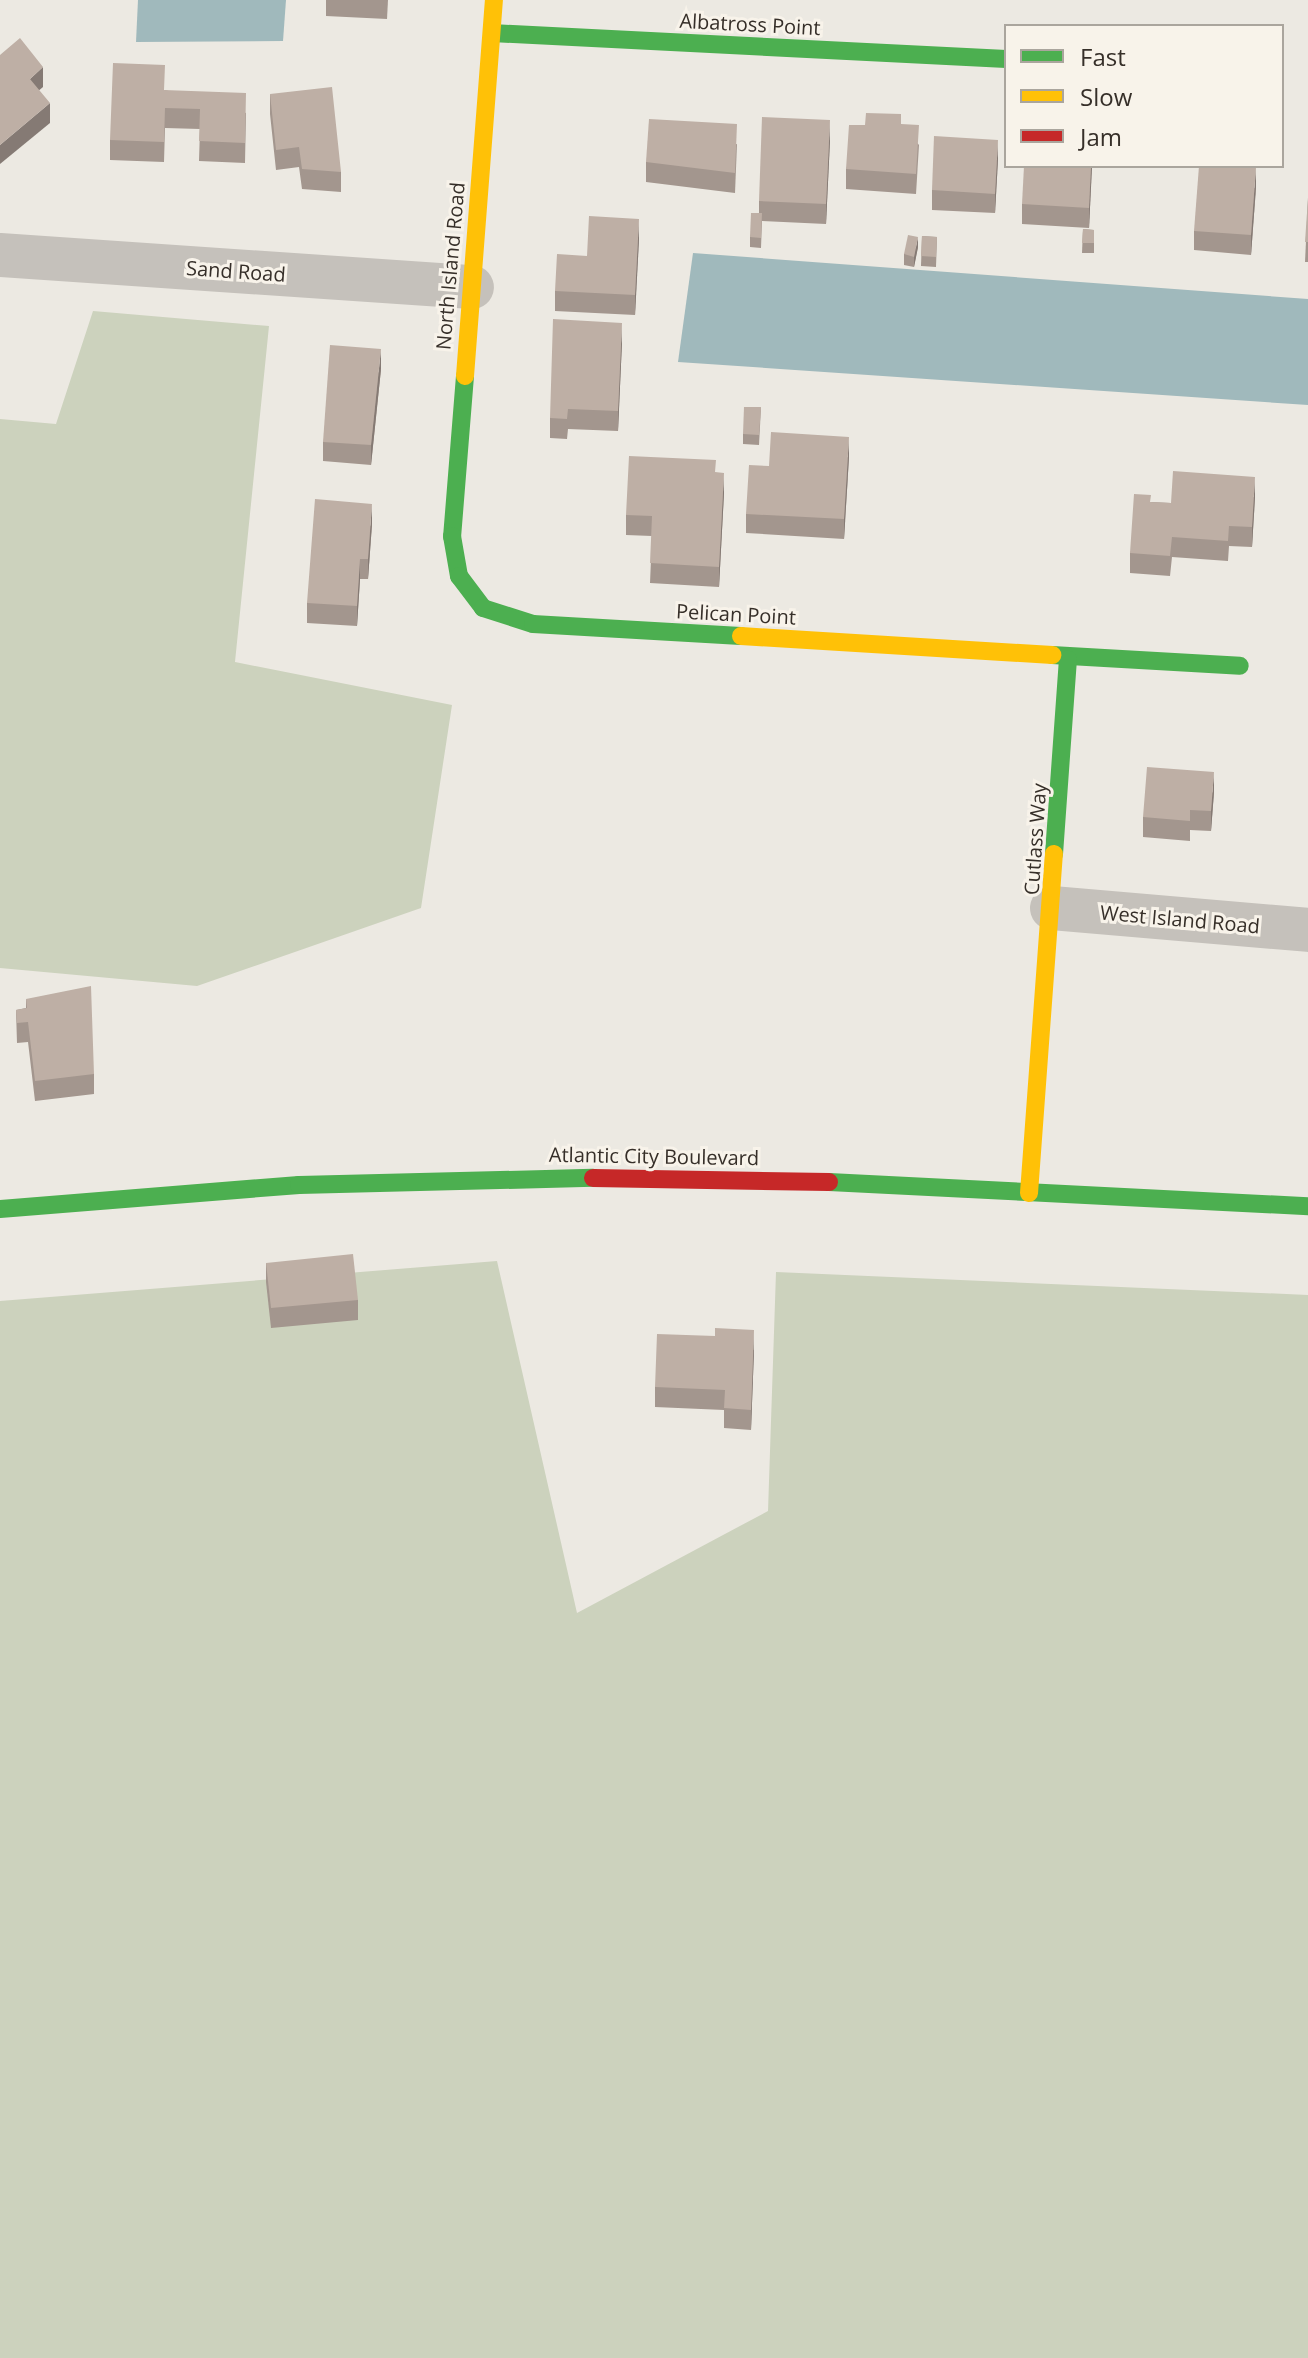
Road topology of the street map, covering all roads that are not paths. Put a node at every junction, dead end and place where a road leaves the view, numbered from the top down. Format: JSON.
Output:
{"nodes":[{"id":1,"x":494,"y":0,"type":"edge"},
{"id":2,"x":492,"y":33,"type":"junction"},
{"id":3,"x":1004,"y":59,"type":"edge"},
{"id":4,"x":0,"y":255,"type":"edge"},
{"id":5,"x":472,"y":287,"type":"junction"},
{"id":6,"x":452,"y":536,"type":"joint"},
{"id":7,"x":1068,"y":660,"type":"junction"},
{"id":8,"x":1240,"y":666,"type":"dead end"},
{"id":9,"x":1052,"y":908,"type":"junction"},
{"id":10,"x":1308,"y":930,"type":"edge"},
{"id":11,"x":1029,"y":1193,"type":"junction"},
{"id":12,"x":1308,"y":1206,"type":"edge"},
{"id":13,"x":0,"y":1209,"type":"edge"}],
"edges":[{"from":1,"to":2,"type":"main road","name":"North Island Road"},
{"from":2,"to":3,"type":"main road","name":"Albatross Point"},
{"from":2,"to":5,"type":"main road","name":"North Island Road"},
{"from":4,"to":5,"type":"street","name":"Sand Road"},
{"from":5,"to":6,"type":"main road","name":"North Island Road"},
{"from":6,"to":7,"type":"main road","name":"Pelican Point"},
{"from":7,"to":8,"type":"main road"},
{"from":7,"to":9,"type":"main road","name":"Cutlass Way"},
{"from":9,"to":10,"type":"street","name":"West Island Road"},
{"from":9,"to":11,"type":"main road","name":"Cutlass Way"},
{"from":11,"to":12,"type":"main road","name":"Atlantic City Boulevard"},
{"from":11,"to":13,"type":"main road","name":"Atlantic City Boulevard"}]}
